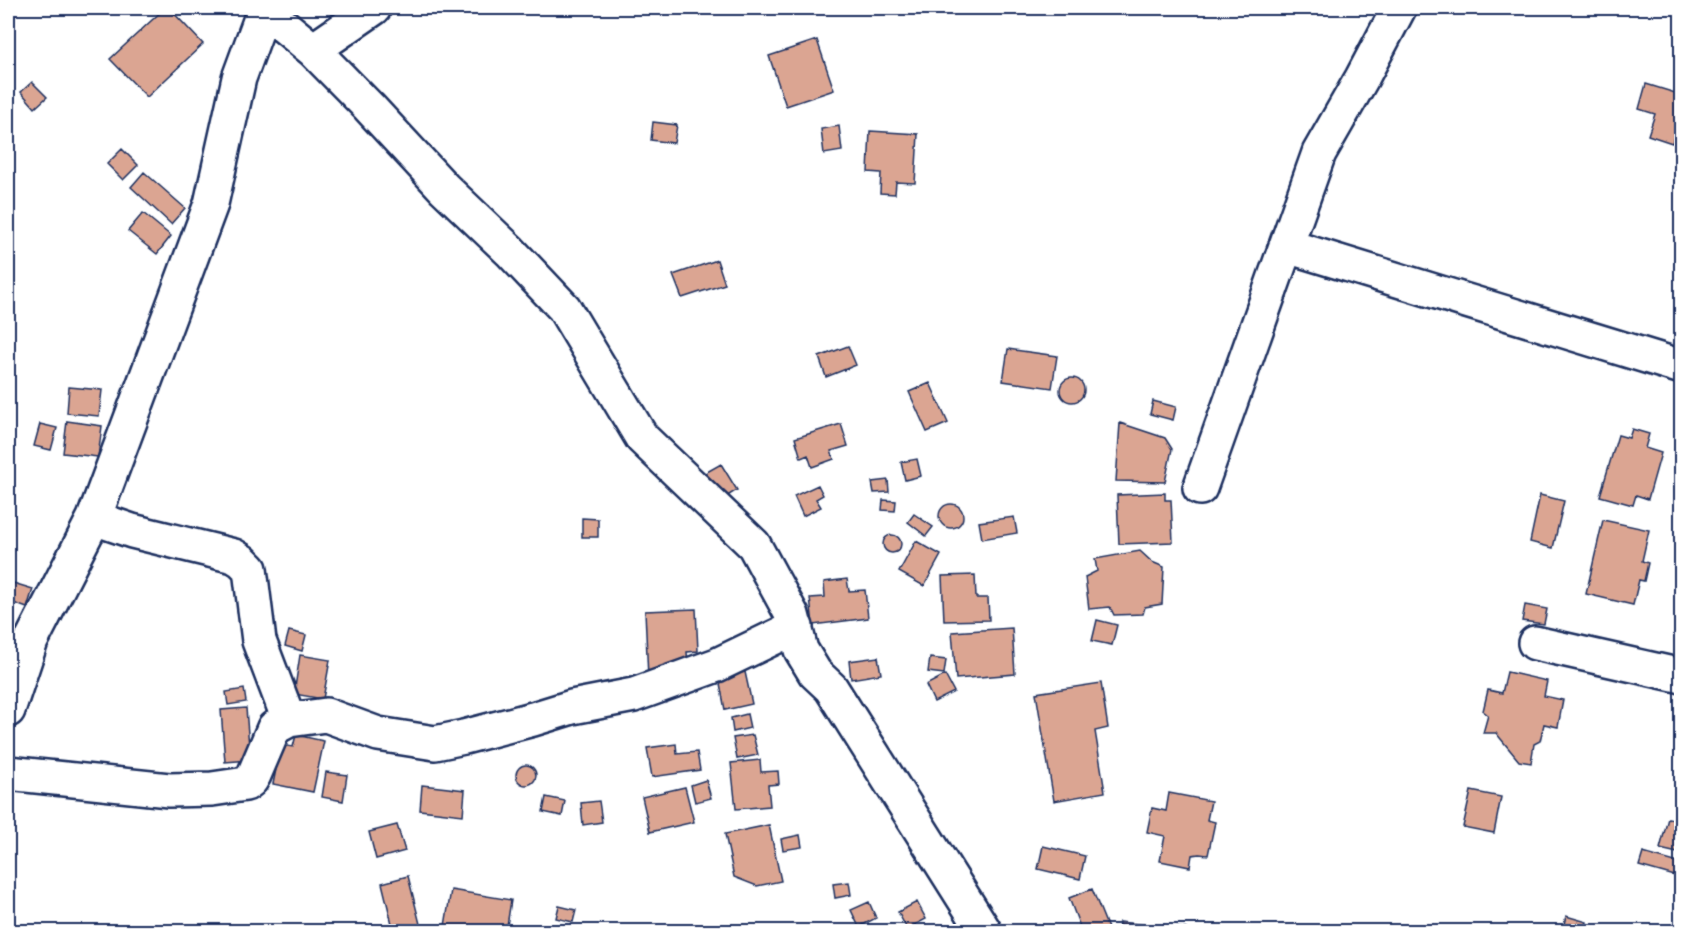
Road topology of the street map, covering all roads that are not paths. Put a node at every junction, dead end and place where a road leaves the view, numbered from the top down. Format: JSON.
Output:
{"nodes":[{"id":1,"x":374,"y":8,"type":"edge"},
{"id":2,"x":1399,"y":8,"type":"edge"},
{"id":3,"x":263,"y":9,"type":"edge"},
{"id":4,"x":313,"y":50,"type":"junction"},
{"id":5,"x":1287,"y":246,"type":"junction"},
{"id":6,"x":1682,"y":367,"type":"edge"},
{"id":7,"x":1200,"y":488,"type":"dead end"},
{"id":8,"x":94,"y":518,"type":"junction"},
{"id":9,"x":796,"y":627,"type":"junction"},
{"id":10,"x":19,"y":638,"type":"edge"},
{"id":11,"x":1535,"y":644,"type":"dead end"},
{"id":12,"x":1682,"y":676,"type":"edge"},
{"id":13,"x":8,"y":710,"type":"edge"},
{"id":14,"x":289,"y":720,"type":"junction"},
{"id":15,"x":8,"y":772,"type":"edge"},
{"id":16,"x":986,"y":932,"type":"edge"}],
"edges":[{"from":1,"to":4,"type":"street"},
{"from":2,"to":5,"type":"street"},
{"from":3,"to":4,"type":"street"},
{"from":3,"to":8,"type":"street"},
{"from":4,"to":9,"type":"street"},
{"from":5,"to":6,"type":"street"},
{"from":5,"to":7,"type":"street"},
{"from":8,"to":10,"type":"street"},
{"from":8,"to":14,"type":"street"},
{"from":9,"to":14,"type":"street"},
{"from":9,"to":16,"type":"street"},
{"from":10,"to":13,"type":"street"},
{"from":11,"to":12,"type":"street"},
{"from":14,"to":15,"type":"street"}]}
